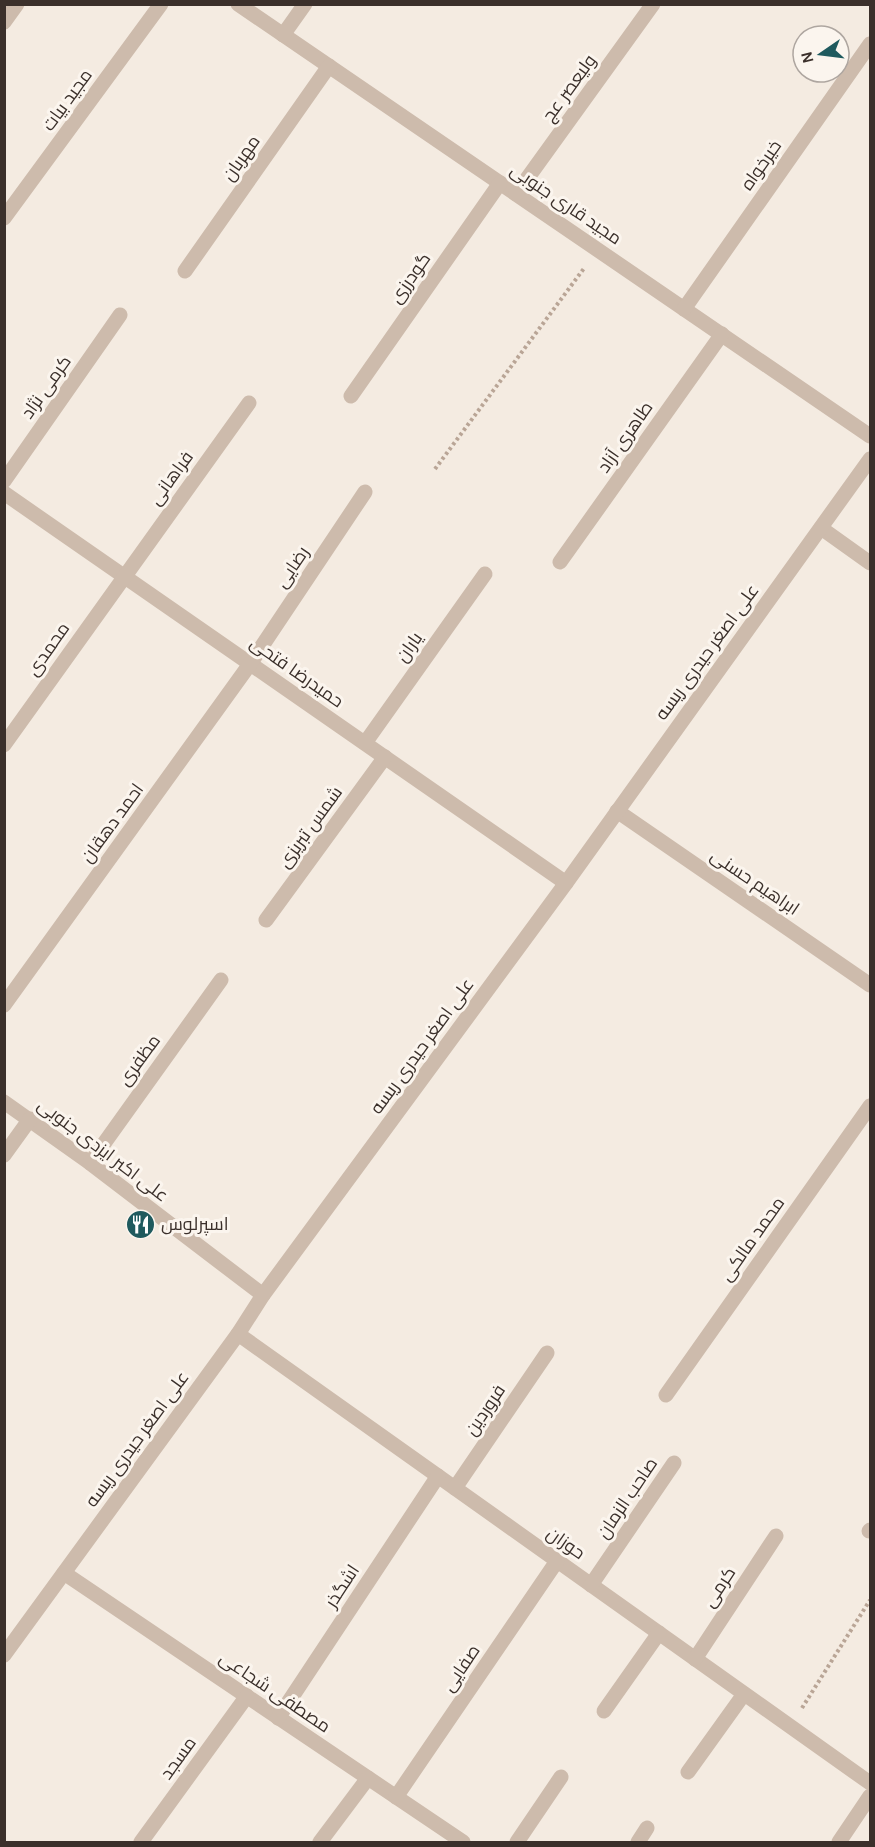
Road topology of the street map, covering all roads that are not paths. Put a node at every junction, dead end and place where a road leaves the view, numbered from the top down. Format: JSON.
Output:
{"nodes":[{"id":1,"x":17,"y":4,"type":"edge"},
{"id":2,"x":161,"y":4,"type":"edge"},
{"id":3,"x":238,"y":4,"type":"edge"},
{"id":4,"x":305,"y":4,"type":"edge"},
{"id":5,"x":653,"y":4,"type":"edge"},
{"id":6,"x":4,"y":22,"type":"edge"},
{"id":7,"x":283,"y":35,"type":"junction"},
{"id":8,"x":870,"y":44,"type":"edge"},
{"id":9,"x":329,"y":66,"type":"junction"},
{"id":10,"x":500,"y":183,"type":"junction"},
{"id":11,"x":516,"y":194,"type":"junction"},
{"id":12,"x":4,"y":218,"type":"edge"},
{"id":13,"x":185,"y":272,"type":"dead end"},
{"id":14,"x":684,"y":309,"type":"junction"},
{"id":15,"x":120,"y":315,"type":"dead end"},
{"id":16,"x":722,"y":334,"type":"junction"},
{"id":17,"x":351,"y":396,"type":"dead end"},
{"id":18,"x":249,"y":403,"type":"dead end"},
{"id":19,"x":870,"y":436,"type":"edge"},
{"id":20,"x":870,"y":459,"type":"edge"},
{"id":21,"x":4,"y":481,"type":"edge"},
{"id":22,"x":365,"y":492,"type":"dead end"},
{"id":23,"x":4,"y":493,"type":"edge"},
{"id":24,"x":821,"y":528,"type":"junction"},
{"id":25,"x":560,"y":562,"type":"dead end"},
{"id":26,"x":870,"y":563,"type":"edge"},
{"id":27,"x":485,"y":574,"type":"dead end"},
{"id":28,"x":124,"y":576,"type":"junction"},
{"id":29,"x":250,"y":664,"type":"junction"},
{"id":30,"x":365,"y":743,"type":"junction"},
{"id":31,"x":4,"y":745,"type":"edge"},
{"id":32,"x":385,"y":757,"type":"junction"},
{"id":33,"x":616,"y":811,"type":"junction"},
{"id":34,"x":566,"y":883,"type":"junction"},
{"id":35,"x":266,"y":920,"type":"dead end"},
{"id":36,"x":221,"y":980,"type":"dead end"},
{"id":37,"x":870,"y":986,"type":"edge"},
{"id":38,"x":4,"y":1005,"type":"edge"},
{"id":39,"x":4,"y":1102,"type":"edge"},
{"id":40,"x":870,"y":1106,"type":"edge"},
{"id":41,"x":30,"y":1119,"type":"junction"},
{"id":42,"x":4,"y":1155,"type":"edge"},
{"id":43,"x":90,"y":1163,"type":"junction"},
{"id":44,"x":263,"y":1295,"type":"junction"},
{"id":45,"x":238,"y":1334,"type":"junction"},
{"id":46,"x":548,"y":1353,"type":"dead end"},
{"id":47,"x":666,"y":1395,"type":"dead end"},
{"id":48,"x":674,"y":1463,"type":"dead end"},
{"id":49,"x":438,"y":1476,"type":"junction"},
{"id":50,"x":455,"y":1488,"type":"junction"},
{"id":51,"x":776,"y":1536,"type":"dead end"},
{"id":52,"x":557,"y":1561,"type":"junction"},
{"id":53,"x":64,"y":1573,"type":"junction"},
{"id":54,"x":591,"y":1585,"type":"junction"},
{"id":55,"x":659,"y":1633,"type":"junction"},
{"id":56,"x":4,"y":1655,"type":"edge"},
{"id":57,"x":695,"y":1659,"type":"junction"},
{"id":58,"x":744,"y":1694,"type":"junction"},
{"id":59,"x":247,"y":1696,"type":"junction"},
{"id":60,"x":604,"y":1711,"type":"dead end"},
{"id":61,"x":278,"y":1718,"type":"junction"},
{"id":62,"x":688,"y":1773,"type":"dead end"},
{"id":63,"x":561,"y":1777,"type":"dead end"},
{"id":64,"x":368,"y":1778,"type":"junction"},
{"id":65,"x":870,"y":1784,"type":"edge"},
{"id":66,"x":870,"y":1796,"type":"edge"},
{"id":67,"x":396,"y":1797,"type":"junction"},
{"id":68,"x":647,"y":1828,"type":"dead end"},
{"id":69,"x":141,"y":1842,"type":"edge"},
{"id":70,"x":320,"y":1842,"type":"edge"},
{"id":71,"x":463,"y":1842,"type":"edge"},
{"id":72,"x":517,"y":1842,"type":"edge"},
{"id":73,"x":638,"y":1842,"type":"edge"},
{"id":74,"x":839,"y":1842,"type":"edge"}],
"edges":[{"from":1,"to":6,"type":"street"},
{"from":2,"to":12,"type":"street","name":"مجید بیات"},
{"from":3,"to":7,"type":"street","name":"مجید قاری جنوبی"},
{"from":4,"to":7,"type":"street"},
{"from":5,"to":11,"type":"street","name":"ولیعصر عج"},
{"from":7,"to":9,"type":"street","name":"مجید قاری جنوبی"},
{"from":8,"to":14,"type":"street","name":"خیرخواه"},
{"from":9,"to":10,"type":"street","name":"مجید قاری جنوبی"},
{"from":9,"to":13,"type":"street","name":"مهربان"},
{"from":10,"to":11,"type":"street","name":"مجید قاری جنوبی"},
{"from":10,"to":17,"type":"street","name":"گودرزی"},
{"from":11,"to":14,"type":"street","name":"مجید قاری جنوبی"},
{"from":14,"to":16,"type":"street","name":"مجید قاری جنوبی"},
{"from":15,"to":21,"type":"street","name":"کرمی نژاد"},
{"from":16,"to":19,"type":"street","name":"مجید قاری جنوبی"},
{"from":16,"to":25,"type":"street","name":"طاهری آزاد"},
{"from":18,"to":28,"type":"street","name":"فراهانی"},
{"from":20,"to":24,"type":"street","name":"علی اصغر حیدری ریسه"},
{"from":22,"to":29,"type":"street","name":"رضایی"},
{"from":23,"to":28,"type":"street","name":"حمیدرضا فتحی"},
{"from":24,"to":26,"type":"street"},
{"from":24,"to":33,"type":"street","name":"علی اصغر حیدری ریسه"},
{"from":27,"to":30,"type":"street","name":"یاران"},
{"from":28,"to":29,"type":"street","name":"حمیدرضا فتحی"},
{"from":28,"to":31,"type":"street","name":"محمدی"},
{"from":29,"to":30,"type":"street","name":"حمیدرضا فتحی"},
{"from":29,"to":38,"type":"street","name":"احمد دهقان"},
{"from":30,"to":32,"type":"street","name":"حمیدرضا فتحی"},
{"from":32,"to":34,"type":"street","name":"حمیدرضا فتحی"},
{"from":32,"to":35,"type":"street","name":"شمس تبریزی"},
{"from":33,"to":34,"type":"street","name":"علی اصغر حیدری ریسه"},
{"from":33,"to":37,"type":"street","name":"ابراهیم حسنی"},
{"from":34,"to":44,"type":"street","name":"علی اصغر حیدری ریسه"},
{"from":36,"to":43,"type":"street","name":"مظفری"},
{"from":39,"to":41,"type":"street","name":"علی اکبر ایزدی جنوبی"},
{"from":40,"to":47,"type":"street","name":"محمد مالکی"},
{"from":41,"to":42,"type":"street"},
{"from":41,"to":43,"type":"street","name":"علی اکبر ایزدی جنوبی"},
{"from":43,"to":44,"type":"street","name":"علی اکبر ایزدی جنوبی"},
{"from":44,"to":45,"type":"street","name":"علی اصغر حیدری ریسه"},
{"from":45,"to":49,"type":"street","name":"حوزان"},
{"from":45,"to":53,"type":"street","name":"علی اصغر حیدری ریسه"},
{"from":46,"to":50,"type":"street","name":"فروردین"},
{"from":48,"to":54,"type":"street","name":"صاحب الزمان"},
{"from":49,"to":50,"type":"street","name":"حوزان"},
{"from":49,"to":61,"type":"street","name":"اشگذر"},
{"from":50,"to":52,"type":"street","name":"حوزان"},
{"from":51,"to":57,"type":"street","name":"کرمی"},
{"from":52,"to":54,"type":"street","name":"حوزان"},
{"from":52,"to":67,"type":"street","name":"صفایی"},
{"from":53,"to":56,"type":"street","name":"علی اصغر حیدری ریسه"},
{"from":53,"to":59,"type":"street","name":"مصطفی شجاعی"},
{"from":54,"to":55,"type":"street","name":"حوزان"},
{"from":55,"to":57,"type":"street","name":"حوزان"},
{"from":55,"to":60,"type":"street"},
{"from":57,"to":58,"type":"street","name":"حوزان"},
{"from":58,"to":62,"type":"street"},
{"from":58,"to":65,"type":"street","name":"حوزان"},
{"from":59,"to":61,"type":"street","name":"مصطفی شجاعی"},
{"from":59,"to":69,"type":"street","name":"مسجد"},
{"from":61,"to":64,"type":"street","name":"مصطفی شجاعی"},
{"from":63,"to":72,"type":"street"},
{"from":64,"to":67,"type":"street","name":"مصطفی شجاعی"},
{"from":64,"to":70,"type":"street"},
{"from":66,"to":74,"type":"street"},
{"from":67,"to":71,"type":"street","name":"مصطفی شجاعی"},
{"from":68,"to":73,"type":"street"}]}
